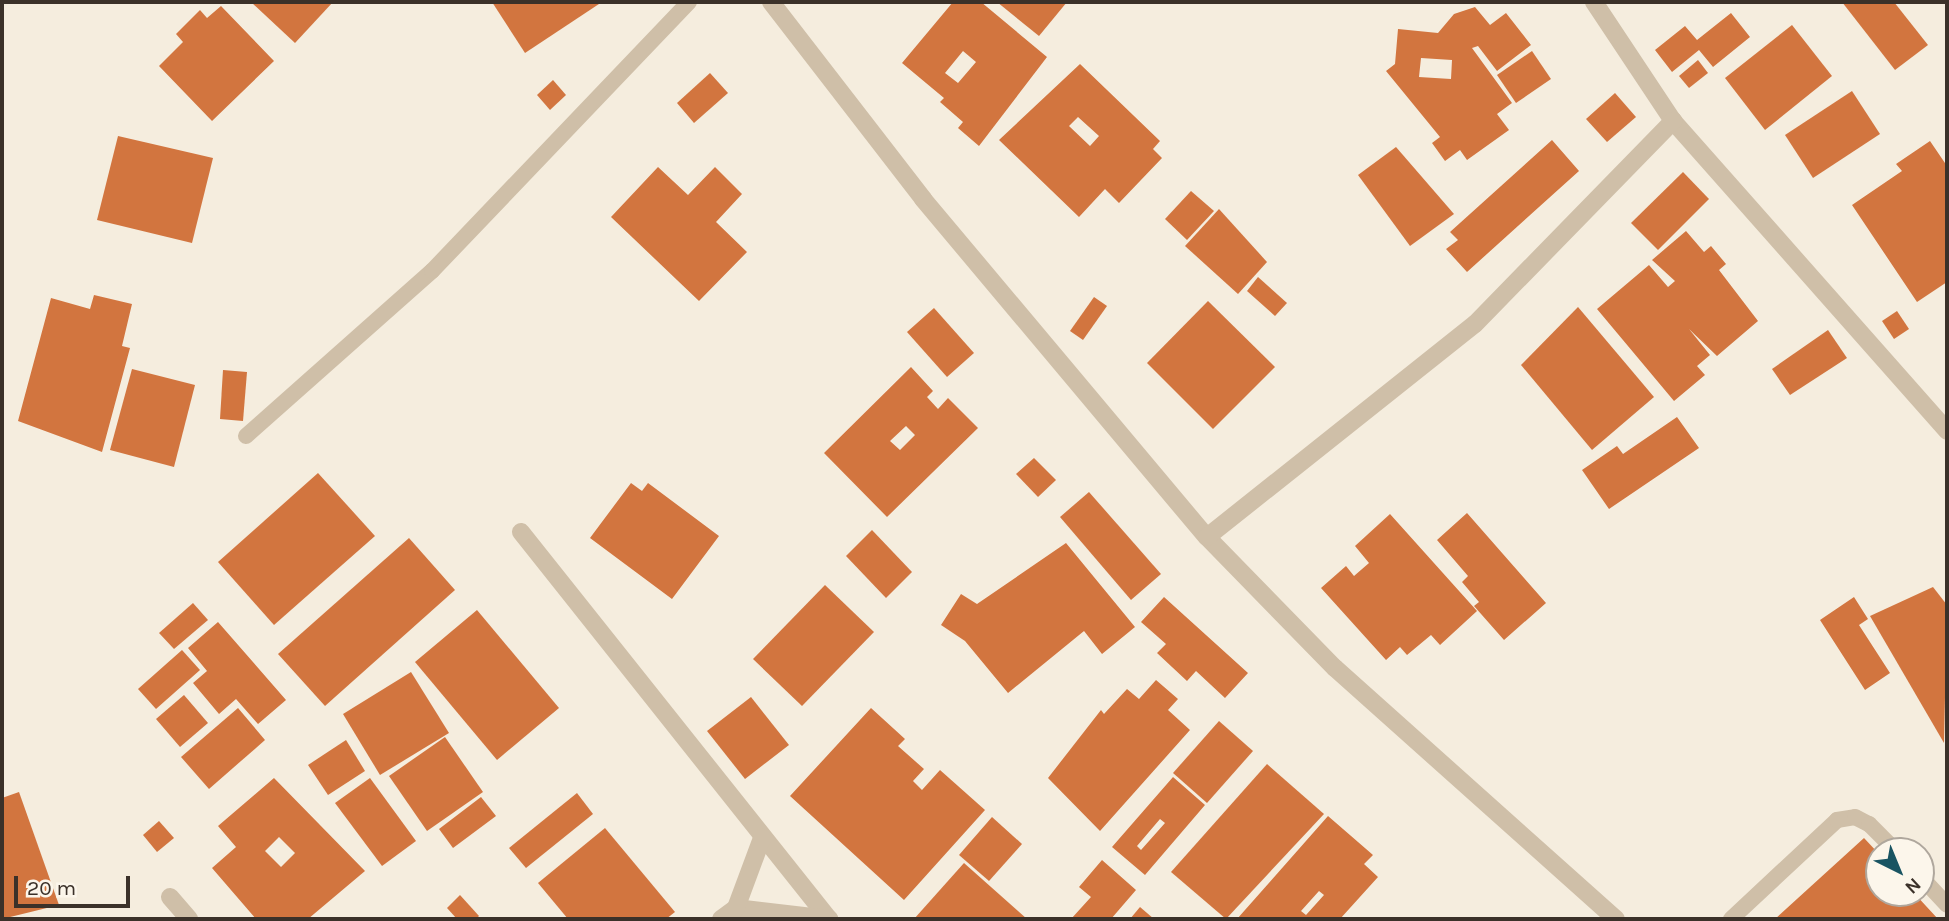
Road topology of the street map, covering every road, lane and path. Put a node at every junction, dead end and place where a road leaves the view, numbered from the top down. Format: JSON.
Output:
{"nodes":[{"id":1,"x":689,"y":2,"type":"edge"},
{"id":2,"x":771,"y":2,"type":"edge"},
{"id":3,"x":1594,"y":2,"type":"edge"},
{"id":4,"x":1673,"y":121,"type":"junction"},
{"id":5,"x":1947,"y":431,"type":"edge"},
{"id":6,"x":246,"y":436,"type":"dead end"},
{"id":7,"x":521,"y":532,"type":"dead end"},
{"id":8,"x":1208,"y":537,"type":"junction"},
{"id":9,"x":1882,"y":837,"type":"edge"},
{"id":10,"x":762,"y":838,"type":"junction"},
{"id":11,"x":1935,"y":892,"type":"edge"},
{"id":12,"x":170,"y":897,"type":"dead end"},
{"id":13,"x":1947,"y":905,"type":"edge"},
{"id":14,"x":736,"y":908,"type":"junction"},
{"id":15,"x":189,"y":919,"type":"edge"},
{"id":16,"x":721,"y":919,"type":"edge"},
{"id":17,"x":829,"y":919,"type":"edge"},
{"id":18,"x":1616,"y":919,"type":"edge"},
{"id":19,"x":1731,"y":919,"type":"edge"}],
"edges":[{"from":1,"to":6,"type":"lane"},
{"from":2,"to":8,"type":"street"},
{"from":3,"to":4,"type":"street"},
{"from":4,"to":5,"type":"street"},
{"from":4,"to":8,"type":"street"},
{"from":7,"to":10,"type":"street"},
{"from":8,"to":18,"type":"street"},
{"from":9,"to":19,"type":"lane"},
{"from":10,"to":14,"type":"street"},
{"from":10,"to":17,"type":"street"},
{"from":11,"to":13,"type":"lane"},
{"from":12,"to":15,"type":"street"},
{"from":14,"to":16,"type":"street"},
{"from":14,"to":17,"type":"street"}]}
